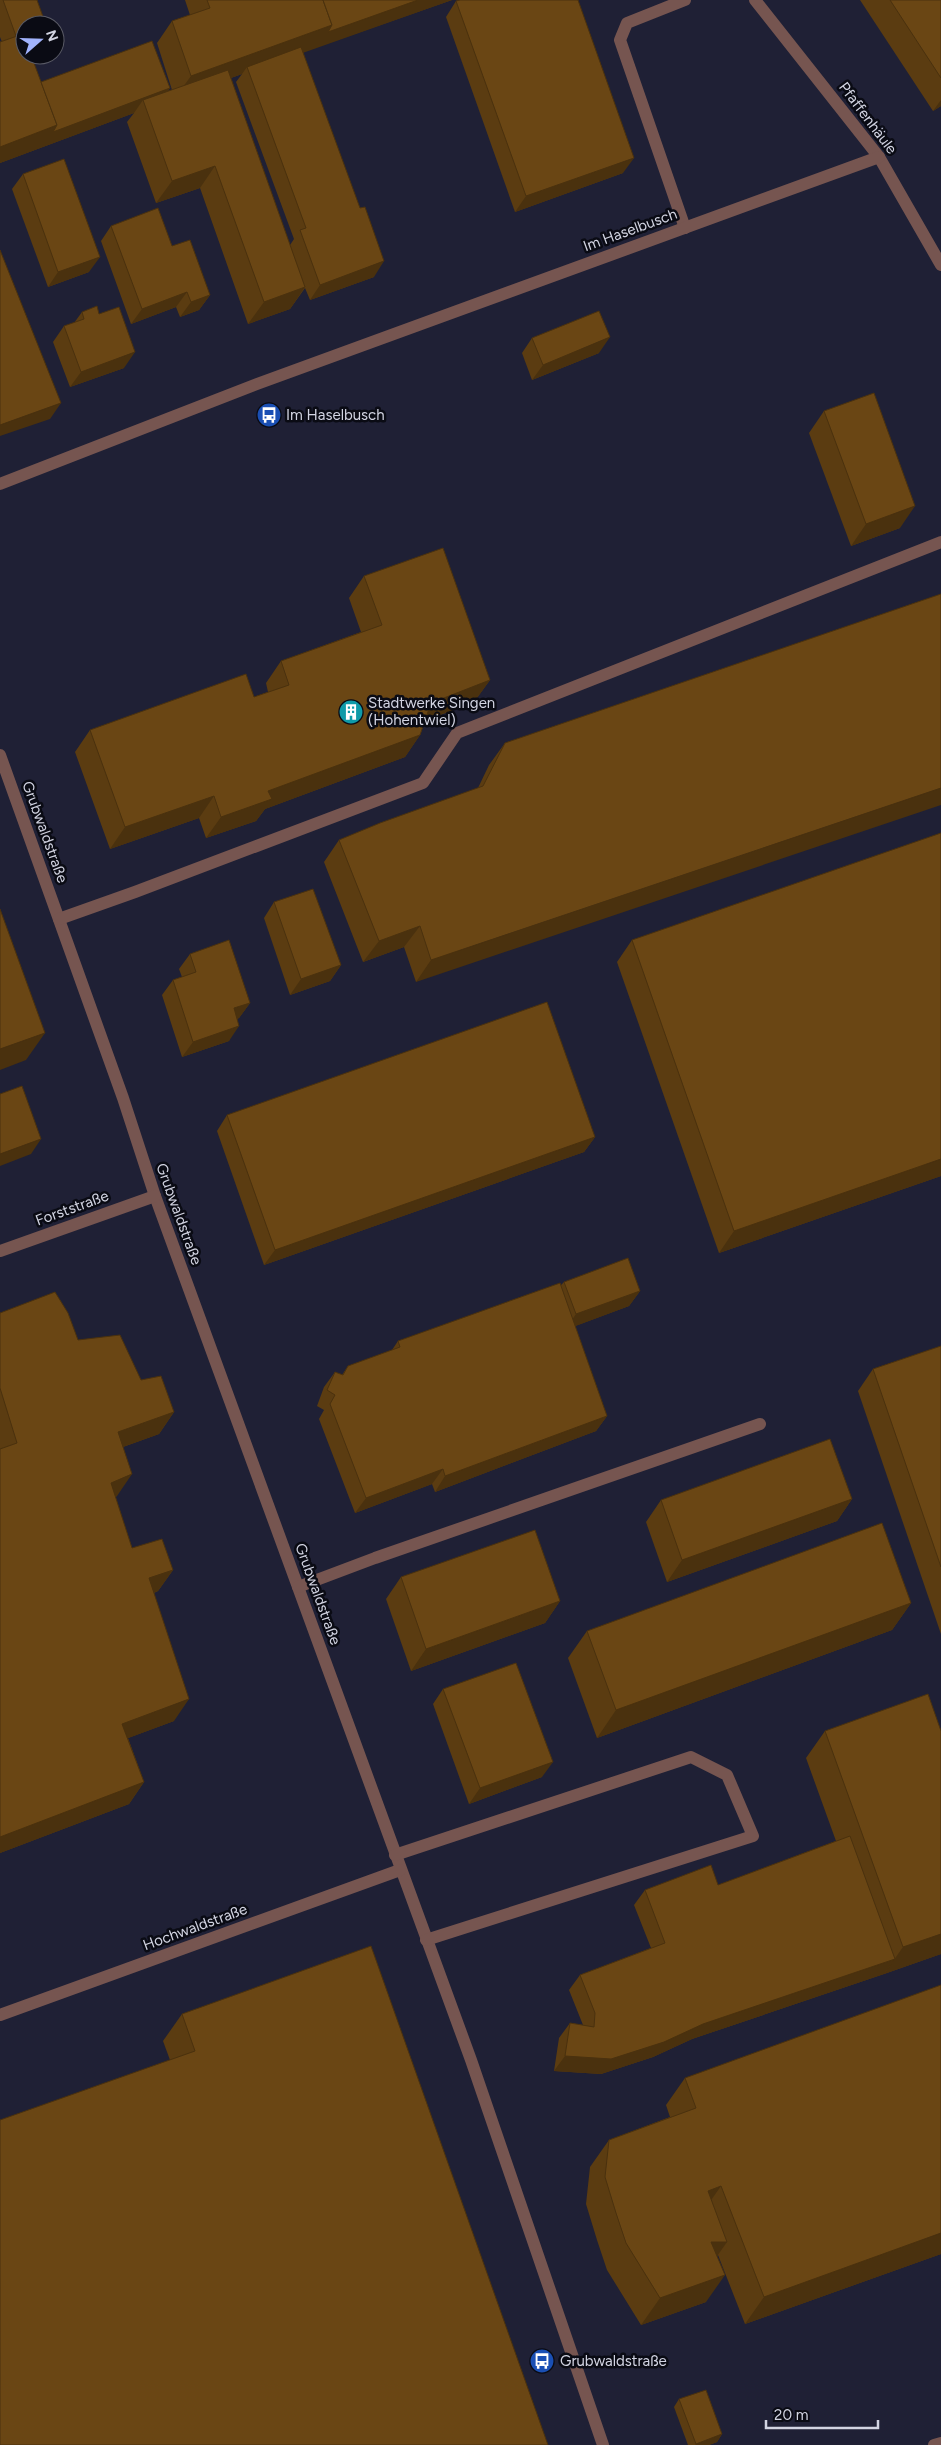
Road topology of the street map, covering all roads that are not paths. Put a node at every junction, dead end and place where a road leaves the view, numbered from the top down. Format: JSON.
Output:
{"nodes":[{"id":1,"x":685,"y":0,"type":"edge"},
{"id":2,"x":755,"y":0,"type":"edge"},
{"id":3,"x":880,"y":157,"type":"junction"},
{"id":4,"x":685,"y":228,"type":"junction"},
{"id":5,"x":941,"y":265,"type":"edge"},
{"id":6,"x":0,"y":484,"type":"edge"},
{"id":7,"x":941,"y":542,"type":"edge"},
{"id":8,"x":0,"y":755,"type":"edge"},
{"id":9,"x":59,"y":919,"type":"junction"},
{"id":10,"x":155,"y":1196,"type":"junction"},
{"id":11,"x":0,"y":1251,"type":"edge"},
{"id":12,"x":760,"y":1424,"type":"dead end"},
{"id":13,"x":298,"y":1587,"type":"junction"},
{"id":14,"x":395,"y":1855,"type":"junction"},
{"id":15,"x":400,"y":1870,"type":"junction"},
{"id":16,"x":426,"y":1940,"type":"junction"},
{"id":17,"x":0,"y":2015,"type":"edge"},
{"id":18,"x":941,"y":2442,"type":"edge"},
{"id":19,"x":603,"y":2445,"type":"edge"},
{"id":20,"x":934,"y":2445,"type":"edge"}],
"edges":[{"from":1,"to":4,"type":"street"},
{"from":2,"to":3,"type":"street","name":"Pfaffenhäule"},
{"from":3,"to":4,"type":"street","name":"Im Haselbusch"},
{"from":3,"to":5,"type":"street","name":"Pfaffenhäule"},
{"from":4,"to":6,"type":"street","name":"Im Haselbusch"},
{"from":7,"to":9,"type":"street"},
{"from":8,"to":9,"type":"street","name":"Grubwaldstraße"},
{"from":9,"to":10,"type":"street","name":"Grubwaldstraße"},
{"from":10,"to":11,"type":"street","name":"Forststraße"},
{"from":10,"to":13,"type":"street","name":"Grubwaldstraße"},
{"from":12,"to":13,"type":"street"},
{"from":13,"to":14,"type":"street","name":"Grubwaldstraße"},
{"from":14,"to":15,"type":"street","name":"Grubwaldstraße"},
{"from":14,"to":16,"type":"street"},
{"from":15,"to":16,"type":"street","name":"Grubwaldstraße"},
{"from":15,"to":17,"type":"street","name":"Hochwaldstraße"},
{"from":16,"to":19,"type":"street","name":"Grubwaldstraße"},
{"from":18,"to":20,"type":"street"}]}
